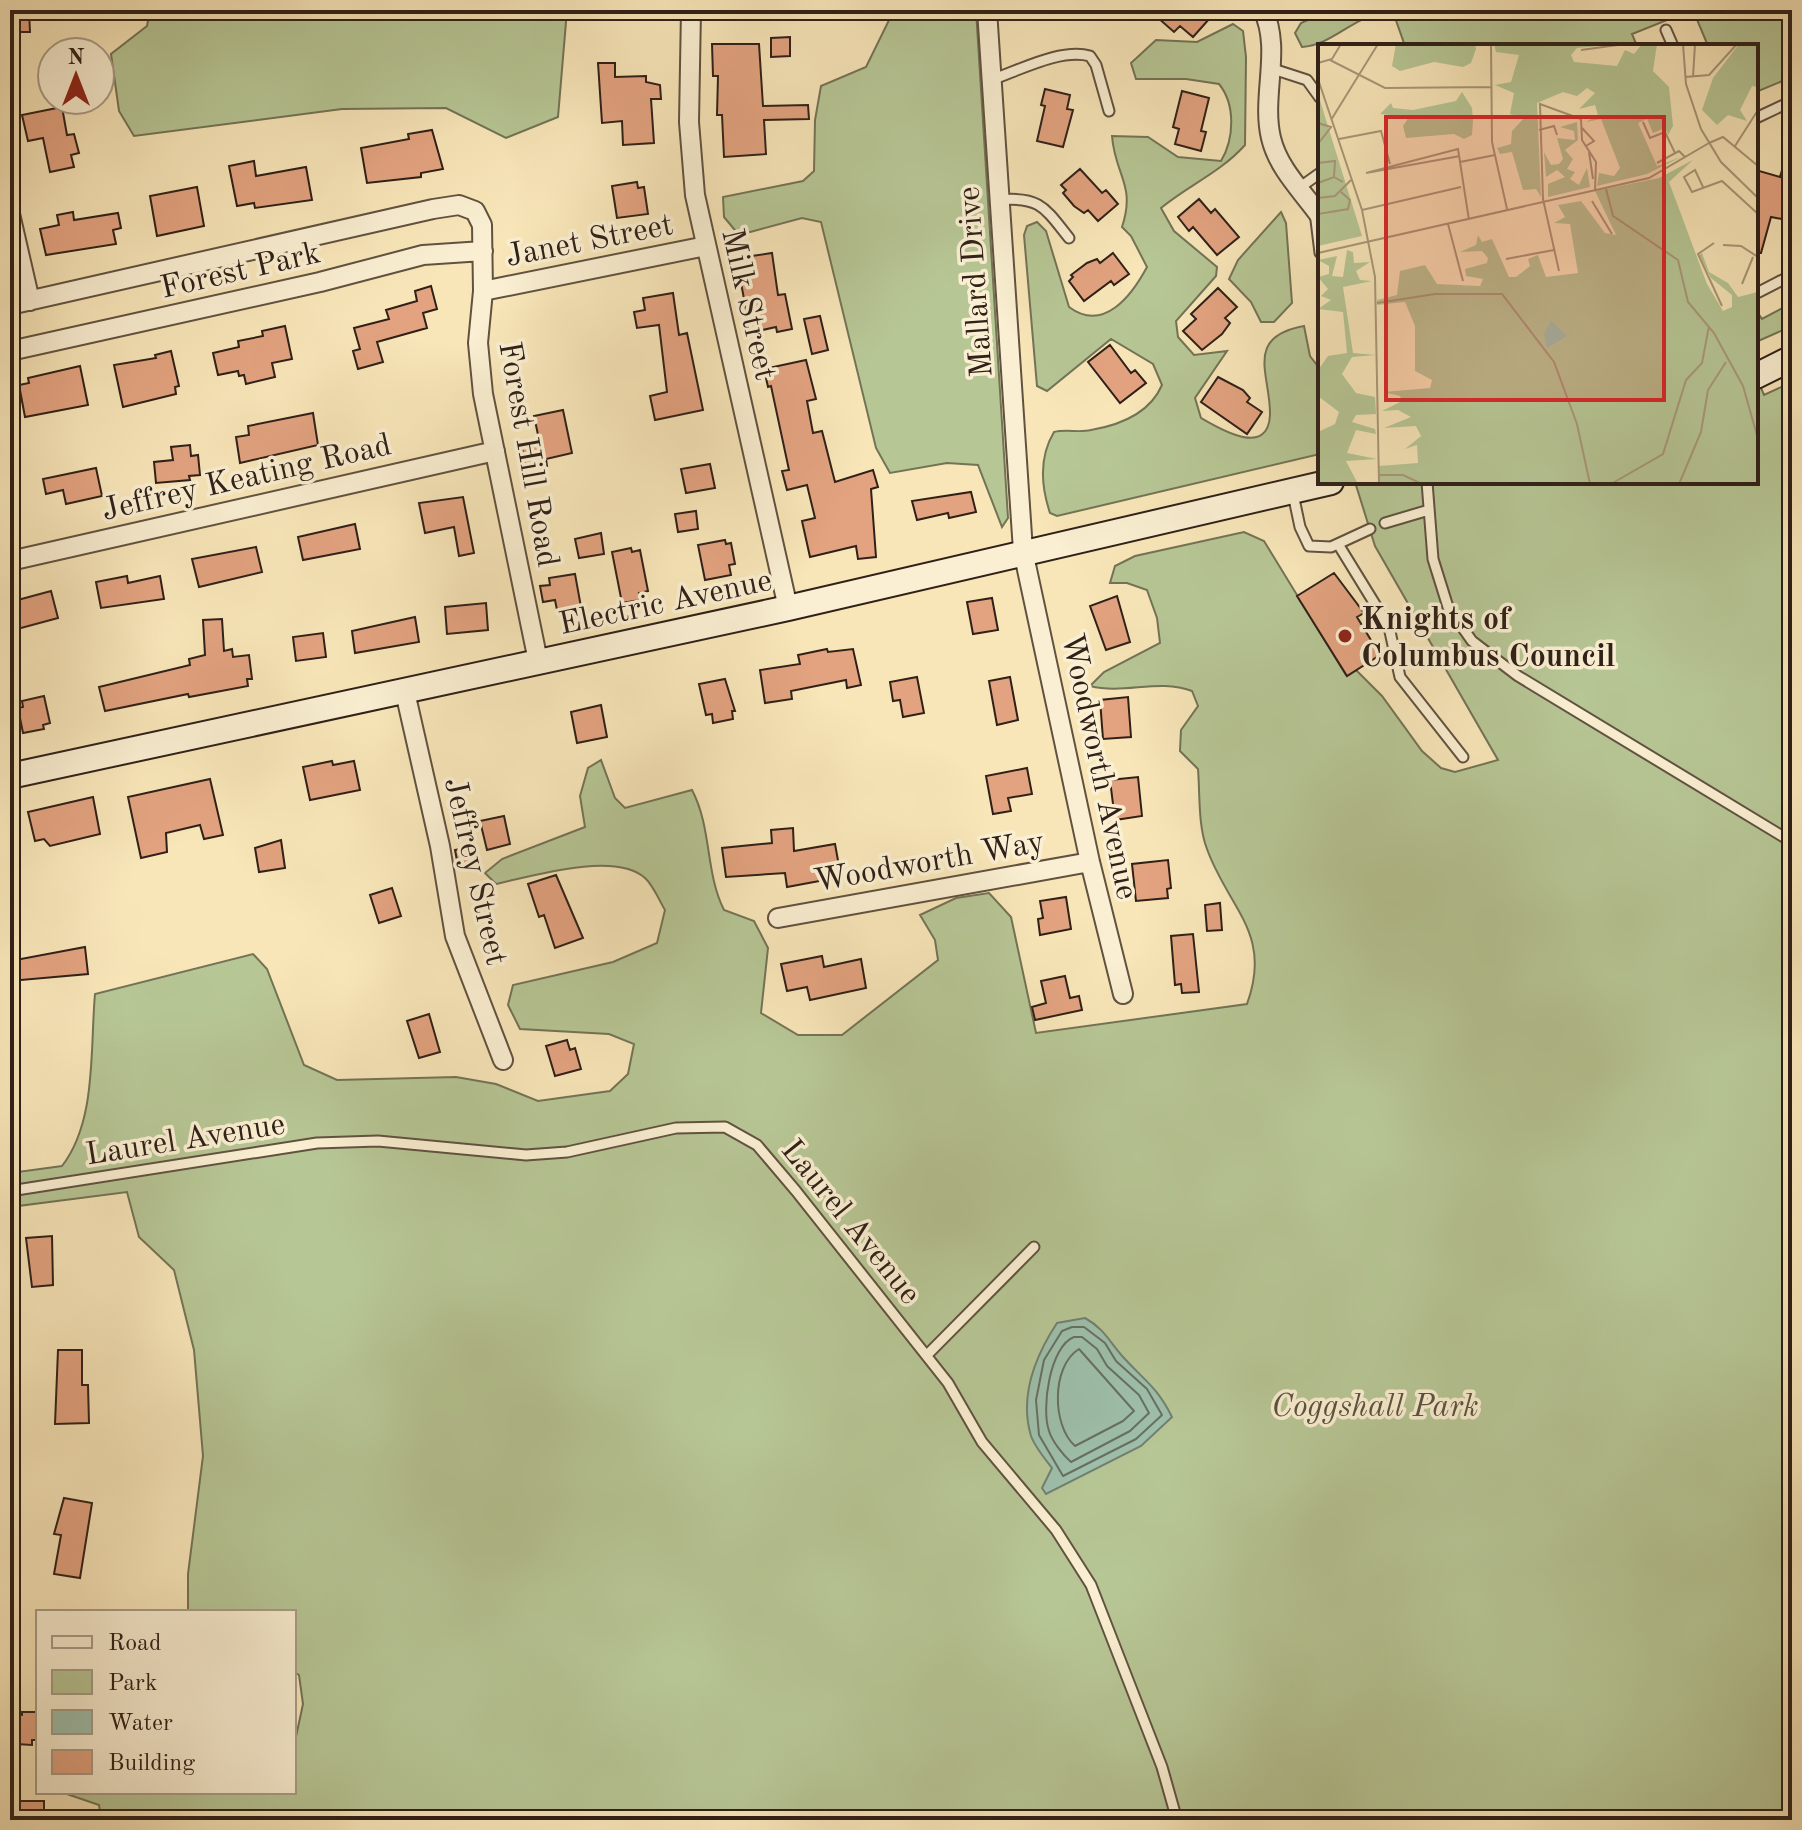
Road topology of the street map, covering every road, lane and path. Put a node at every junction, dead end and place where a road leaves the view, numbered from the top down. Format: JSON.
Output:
{"nodes":[{"id":1,"x":691,"y":10,"type":"edge"},
{"id":2,"x":987,"y":10,"type":"edge"},
{"id":3,"x":1263,"y":10,"type":"edge"},
{"id":4,"x":1666,"y":30,"type":"dead end"},
{"id":5,"x":1672,"y":44,"type":"edge"},
{"id":6,"x":1269,"y":68,"type":"junction"},
{"id":7,"x":991,"y":80,"type":"junction"},
{"id":8,"x":1318,"y":95,"type":"edge"},
{"id":9,"x":1792,"y":101,"type":"edge"},
{"id":10,"x":1109,"y":111,"type":"dead end"},
{"id":11,"x":1758,"y":117,"type":"edge"},
{"id":12,"x":1318,"y":174,"type":"edge"},
{"id":13,"x":1299,"y":188,"type":"junction"},
{"id":14,"x":999,"y":200,"type":"junction"},
{"id":15,"x":475,"y":211,"type":"joint"},
{"id":16,"x":1317,"y":212,"type":"edge"},
{"id":17,"x":10,"y":214,"type":"edge"},
{"id":18,"x":1069,"y":238,"type":"dead end"},
{"id":19,"x":706,"y":246,"type":"junction"},
{"id":20,"x":483,"y":251,"type":"junction"},
{"id":21,"x":1792,"y":275,"type":"edge"},
{"id":22,"x":483,"y":291,"type":"junction"},
{"id":23,"x":1758,"y":292,"type":"edge"},
{"id":24,"x":30,"y":301,"type":"junction"},
{"id":25,"x":10,"y":305,"type":"edge"},
{"id":26,"x":10,"y":351,"type":"edge"},
{"id":27,"x":1792,"y":358,"type":"edge"},
{"id":28,"x":1758,"y":375,"type":"edge"},
{"id":29,"x":495,"y":451,"type":"junction"},
{"id":30,"x":1322,"y":484,"type":"edge"},
{"id":31,"x":1427,"y":484,"type":"edge"},
{"id":32,"x":1292,"y":491,"type":"junction"},
{"id":33,"x":1429,"y":510,"type":"junction"},
{"id":34,"x":1385,"y":523,"type":"dead end"},
{"id":35,"x":1370,"y":529,"type":"dead end"},
{"id":36,"x":1338,"y":544,"type":"junction"},
{"id":37,"x":1023,"y":551,"type":"junction"},
{"id":38,"x":10,"y":561,"type":"edge"},
{"id":39,"x":788,"y":608,"type":"junction"},
{"id":40,"x":538,"y":661,"type":"junction"},
{"id":41,"x":405,"y":692,"type":"junction"},
{"id":42,"x":1463,"y":757,"type":"dead end"},
{"id":43,"x":10,"y":776,"type":"edge"},
{"id":44,"x":1792,"y":842,"type":"edge"},
{"id":45,"x":1090,"y":862,"type":"junction"},
{"id":46,"x":778,"y":918,"type":"dead end"},
{"id":47,"x":1123,"y":994,"type":"dead end"},
{"id":48,"x":503,"y":1060,"type":"dead end"},
{"id":49,"x":10,"y":1191,"type":"edge"},
{"id":50,"x":1034,"y":1247,"type":"dead end"},
{"id":51,"x":927,"y":1355,"type":"junction"},
{"id":52,"x":1177,"y":1820,"type":"edge"}],
"edges":[{"from":1,"to":19,"type":"street","name":"Milk Street"},
{"from":2,"to":7,"type":"street","name":"Mallard Drive"},
{"from":3,"to":6,"type":"street"},
{"from":4,"to":5,"type":"lane"},
{"from":6,"to":8,"type":"lane"},
{"from":6,"to":13,"type":"street"},
{"from":7,"to":10,"type":"lane"},
{"from":7,"to":14,"type":"street","name":"Mallard Drive"},
{"from":9,"to":11,"type":"lane"},
{"from":12,"to":13,"type":"lane"},
{"from":13,"to":16,"type":"street"},
{"from":14,"to":18,"type":"lane"},
{"from":14,"to":37,"type":"street","name":"Mallard Drive"},
{"from":15,"to":20,"type":"street","name":"Forest Hill Road"},
{"from":15,"to":24,"type":"street","name":"Forest Park"},
{"from":17,"to":24,"type":"street"},
{"from":19,"to":22,"type":"street","name":"Janet Street"},
{"from":19,"to":39,"type":"street","name":"Milk Street"},
{"from":20,"to":22,"type":"street","name":"Forest Hill Road"},
{"from":20,"to":26,"type":"street","name":"Forest Park"},
{"from":21,"to":23,"type":"lane"},
{"from":22,"to":29,"type":"street","name":"Forest Hill Road"},
{"from":24,"to":25,"type":"street","name":"Forest Park"},
{"from":27,"to":28,"type":"main road"},
{"from":29,"to":38,"type":"street","name":"Jeffrey Keating Road"},
{"from":29,"to":40,"type":"street","name":"Forest Hill Road"},
{"from":30,"to":32,"type":"main road","name":"Electric Avenue"},
{"from":31,"to":33,"type":"lane"},
{"from":32,"to":36,"type":"lane"},
{"from":32,"to":37,"type":"main road","name":"Electric Avenue"},
{"from":33,"to":34,"type":"lane"},
{"from":33,"to":44,"type":"lane"},
{"from":35,"to":36,"type":"lane"},
{"from":36,"to":42,"type":"lane"},
{"from":37,"to":39,"type":"main road","name":"Electric Avenue"},
{"from":37,"to":45,"type":"street","name":"Woodworth Avenue"},
{"from":39,"to":40,"type":"main road","name":"Electric Avenue"},
{"from":40,"to":41,"type":"main road","name":"Electric Avenue"},
{"from":41,"to":43,"type":"main road","name":"Electric Avenue"},
{"from":41,"to":48,"type":"street","name":"Jeffrey Street"},
{"from":45,"to":46,"type":"street","name":"Woodworth Way"},
{"from":45,"to":47,"type":"street","name":"Woodworth Avenue"},
{"from":49,"to":51,"type":"lane","name":"Laurel Avenue"},
{"from":50,"to":51,"type":"lane"},
{"from":51,"to":52,"type":"lane","name":"Laurel Avenue"}]}
